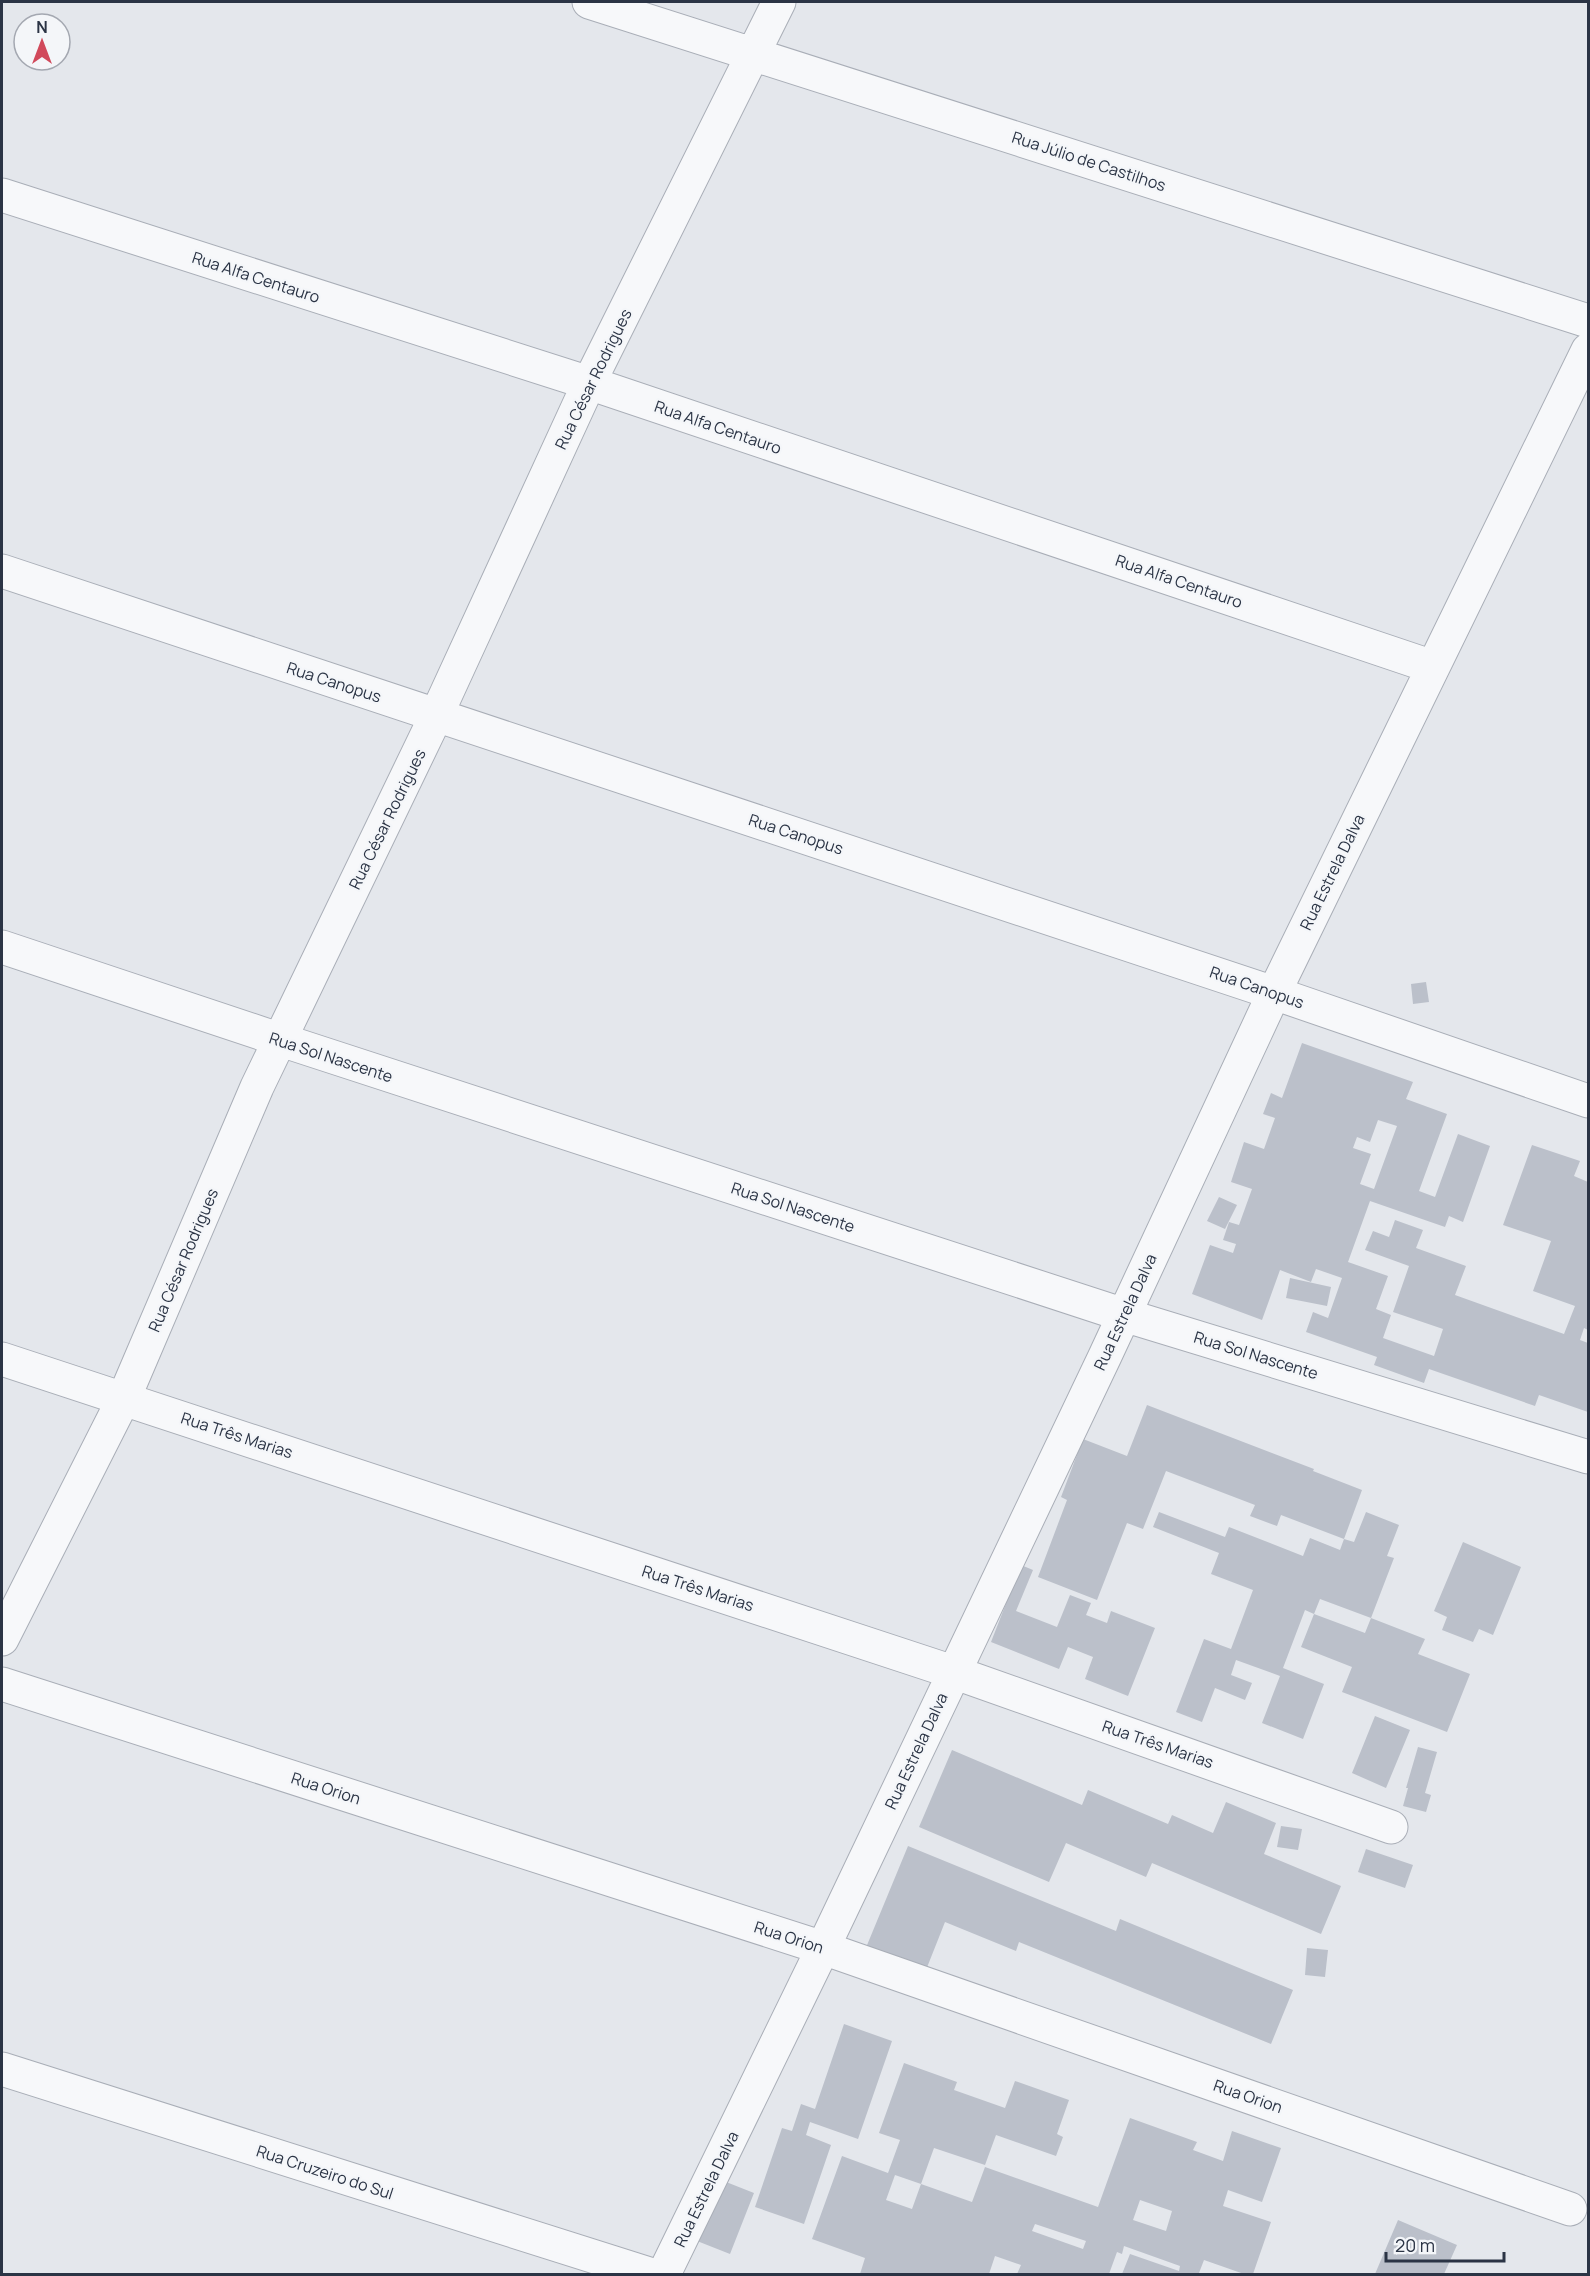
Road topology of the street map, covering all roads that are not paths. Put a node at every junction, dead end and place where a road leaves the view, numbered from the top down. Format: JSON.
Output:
{"nodes":[{"id":1,"x":589,"y":2,"type":"edge"},
{"id":2,"x":780,"y":2,"type":"edge"},
{"id":3,"x":754,"y":54,"type":"junction"},
{"id":4,"x":2,"y":195,"type":"edge"},
{"id":5,"x":1588,"y":321,"type":"edge"},
{"id":6,"x":1588,"y":350,"type":"edge"},
{"id":7,"x":589,"y":383,"type":"junction"},
{"id":8,"x":2,"y":571,"type":"edge"},
{"id":9,"x":1432,"y":666,"type":"junction"},
{"id":10,"x":436,"y":716,"type":"junction"},
{"id":11,"x":2,"y":947,"type":"edge"},
{"id":12,"x":1274,"y":993,"type":"junction"},
{"id":13,"x":281,"y":1040,"type":"junction"},
{"id":14,"x":1588,"y":1101,"type":"edge"},
{"id":15,"x":1124,"y":1315,"type":"junction"},
{"id":16,"x":2,"y":1359,"type":"edge"},
{"id":17,"x":124,"y":1398,"type":"junction"},
{"id":18,"x":1588,"y":1457,"type":"edge"},
{"id":19,"x":2,"y":1639,"type":"edge"},
{"id":20,"x":953,"y":1672,"type":"junction"},
{"id":21,"x":2,"y":1684,"type":"edge"},
{"id":22,"x":1391,"y":1827,"type":"dead end"},
{"id":23,"x":823,"y":1948,"type":"junction"},
{"id":24,"x":2,"y":2069,"type":"edge"},
{"id":25,"x":1570,"y":2209,"type":"dead end"},
{"id":26,"x":649,"y":2274,"type":"edge"},
{"id":27,"x":664,"y":2274,"type":"edge"}],
"edges":[{"from":1,"to":3,"type":"street","name":"Rua Júlio de Castilhos"},
{"from":2,"to":3,"type":"street","name":"Rua César Rodrigues"},
{"from":3,"to":5,"type":"street","name":"Rua Júlio de Castilhos"},
{"from":3,"to":7,"type":"street","name":"Rua César Rodrigues"},
{"from":4,"to":7,"type":"street","name":"Rua Alfa Centauro"},
{"from":6,"to":9,"type":"street","name":"Rua Estrela Dalva"},
{"from":7,"to":9,"type":"street","name":"Rua Alfa Centauro"},
{"from":7,"to":10,"type":"street","name":"Rua César Rodrigues"},
{"from":8,"to":10,"type":"street","name":"Rua Canopus"},
{"from":9,"to":12,"type":"street","name":"Rua Estrela Dalva"},
{"from":10,"to":12,"type":"street","name":"Rua Canopus"},
{"from":10,"to":13,"type":"street","name":"Rua César Rodrigues"},
{"from":11,"to":13,"type":"street","name":"Rua Sol Nascente"},
{"from":12,"to":14,"type":"street","name":"Rua Canopus"},
{"from":12,"to":15,"type":"street","name":"Rua Estrela Dalva"},
{"from":13,"to":15,"type":"street","name":"Rua Sol Nascente"},
{"from":13,"to":17,"type":"street","name":"Rua César Rodrigues"},
{"from":15,"to":18,"type":"street","name":"Rua Sol Nascente"},
{"from":15,"to":20,"type":"street","name":"Rua Estrela Dalva"},
{"from":16,"to":17,"type":"street","name":"Rua Três Marias"},
{"from":17,"to":19,"type":"street","name":"Rua César Rodrigues"},
{"from":17,"to":20,"type":"street","name":"Rua Três Marias"},
{"from":20,"to":22,"type":"street","name":"Rua Três Marias"},
{"from":20,"to":23,"type":"street","name":"Rua Estrela Dalva"},
{"from":21,"to":23,"type":"street","name":"Rua Orion"},
{"from":23,"to":25,"type":"street","name":"Rua Orion"},
{"from":23,"to":27,"type":"street","name":"Rua Estrela Dalva"},
{"from":24,"to":26,"type":"street","name":"Rua Cruzeiro do Sul"}]}
